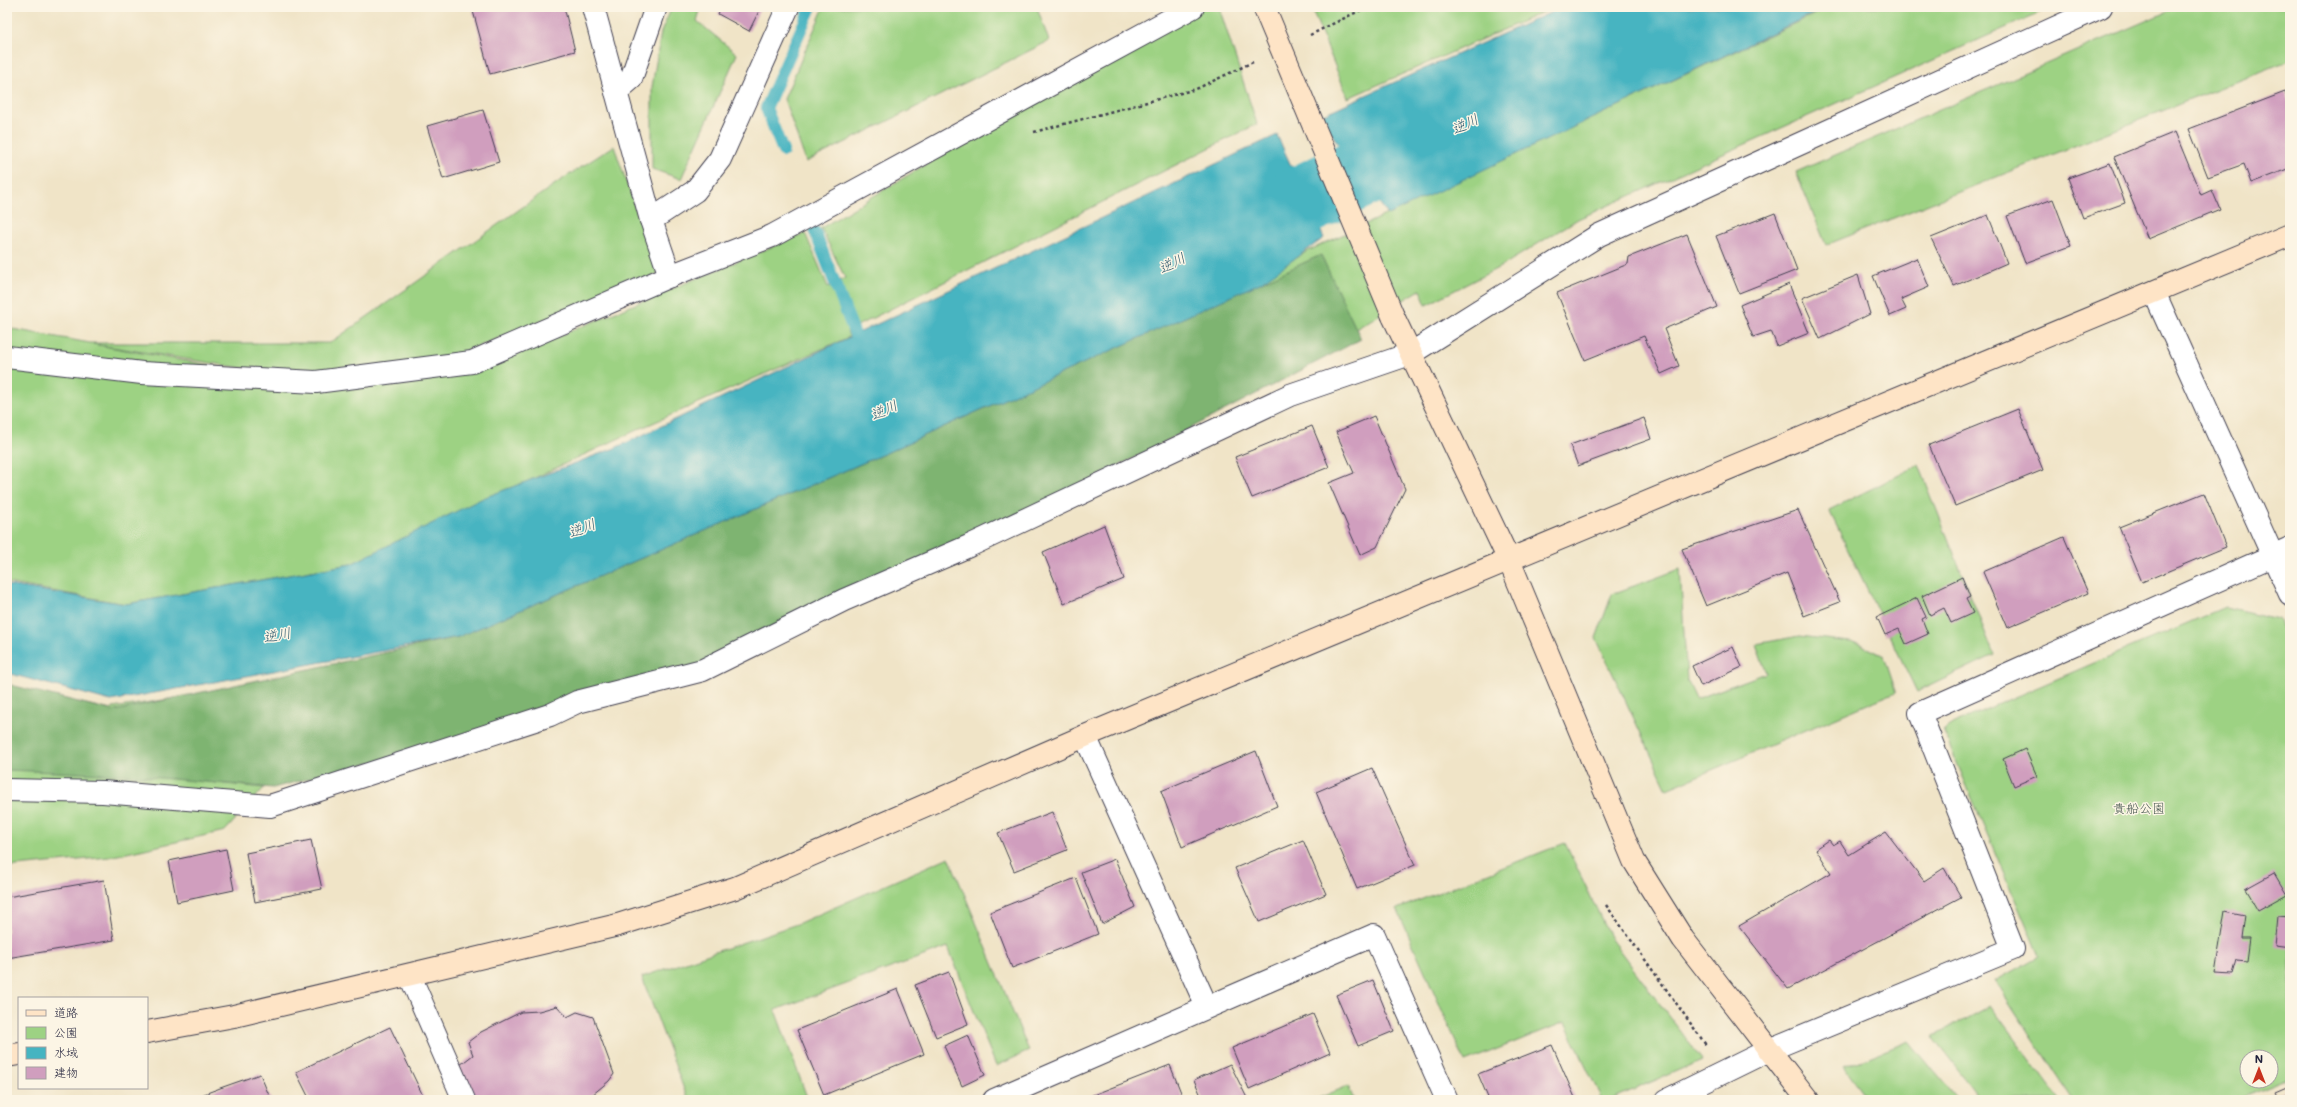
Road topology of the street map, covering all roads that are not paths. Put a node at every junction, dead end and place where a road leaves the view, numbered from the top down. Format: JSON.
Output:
{"nodes":[{"id":1,"x":593,"y":7,"type":"edge"},
{"id":2,"x":656,"y":7,"type":"edge"},
{"id":3,"x":788,"y":7,"type":"edge"},
{"id":4,"x":1193,"y":7,"type":"edge"},
{"id":5,"x":1264,"y":7,"type":"edge"},
{"id":6,"x":2102,"y":7,"type":"edge"},
{"id":7,"x":616,"y":92,"type":"junction"},
{"id":8,"x":651,"y":220,"type":"junction"},
{"id":9,"x":2290,"y":235,"type":"edge"},
{"id":10,"x":670,"y":276,"type":"junction"},
{"id":11,"x":2154,"y":292,"type":"junction"},
{"id":12,"x":1410,"y":354,"type":"junction"},
{"id":13,"x":7,"y":357,"type":"edge"},
{"id":14,"x":2282,"y":552,"type":"edge"},
{"id":15,"x":1509,"y":560,"type":"junction"},
{"id":16,"x":2290,"y":594,"type":"edge"},
{"id":17,"x":1085,"y":736,"type":"junction"},
{"id":18,"x":7,"y":790,"type":"edge"},
{"id":19,"x":410,"y":976,"type":"junction"},
{"id":20,"x":1207,"y":1007,"type":"junction"},
{"id":21,"x":148,"y":1032,"type":"edge"},
{"id":22,"x":1771,"y":1049,"type":"junction"},
{"id":23,"x":18,"y":1054,"type":"edge"},
{"id":24,"x":7,"y":1056,"type":"edge"},
{"id":25,"x":464,"y":1100,"type":"edge"},
{"id":26,"x":994,"y":1100,"type":"edge"},
{"id":27,"x":1447,"y":1100,"type":"edge"},
{"id":28,"x":1667,"y":1100,"type":"edge"},
{"id":29,"x":1808,"y":1100,"type":"edge"}],
"edges":[{"from":1,"to":7,"type":"street"},
{"from":2,"to":7,"type":"street"},
{"from":3,"to":8,"type":"street"},
{"from":4,"to":10,"type":"street"},
{"from":5,"to":12,"type":"street","bridge":true},
{"from":6,"to":12,"type":"street"},
{"from":7,"to":8,"type":"street"},
{"from":8,"to":10,"type":"street"},
{"from":9,"to":11,"type":"street"},
{"from":10,"to":13,"type":"street"},
{"from":11,"to":14,"type":"street"},
{"from":11,"to":15,"type":"street"},
{"from":12,"to":15,"type":"street"},
{"from":12,"to":18,"type":"street"},
{"from":14,"to":16,"type":"street"},
{"from":14,"to":22,"type":"street"},
{"from":15,"to":17,"type":"street"},
{"from":15,"to":22,"type":"street"},
{"from":17,"to":19,"type":"street"},
{"from":17,"to":20,"type":"street"},
{"from":19,"to":21,"type":"street"},
{"from":19,"to":25,"type":"street"},
{"from":20,"to":26,"type":"street"},
{"from":20,"to":27,"type":"street"},
{"from":22,"to":28,"type":"street"},
{"from":22,"to":29,"type":"street"},
{"from":23,"to":24,"type":"street"}]}
